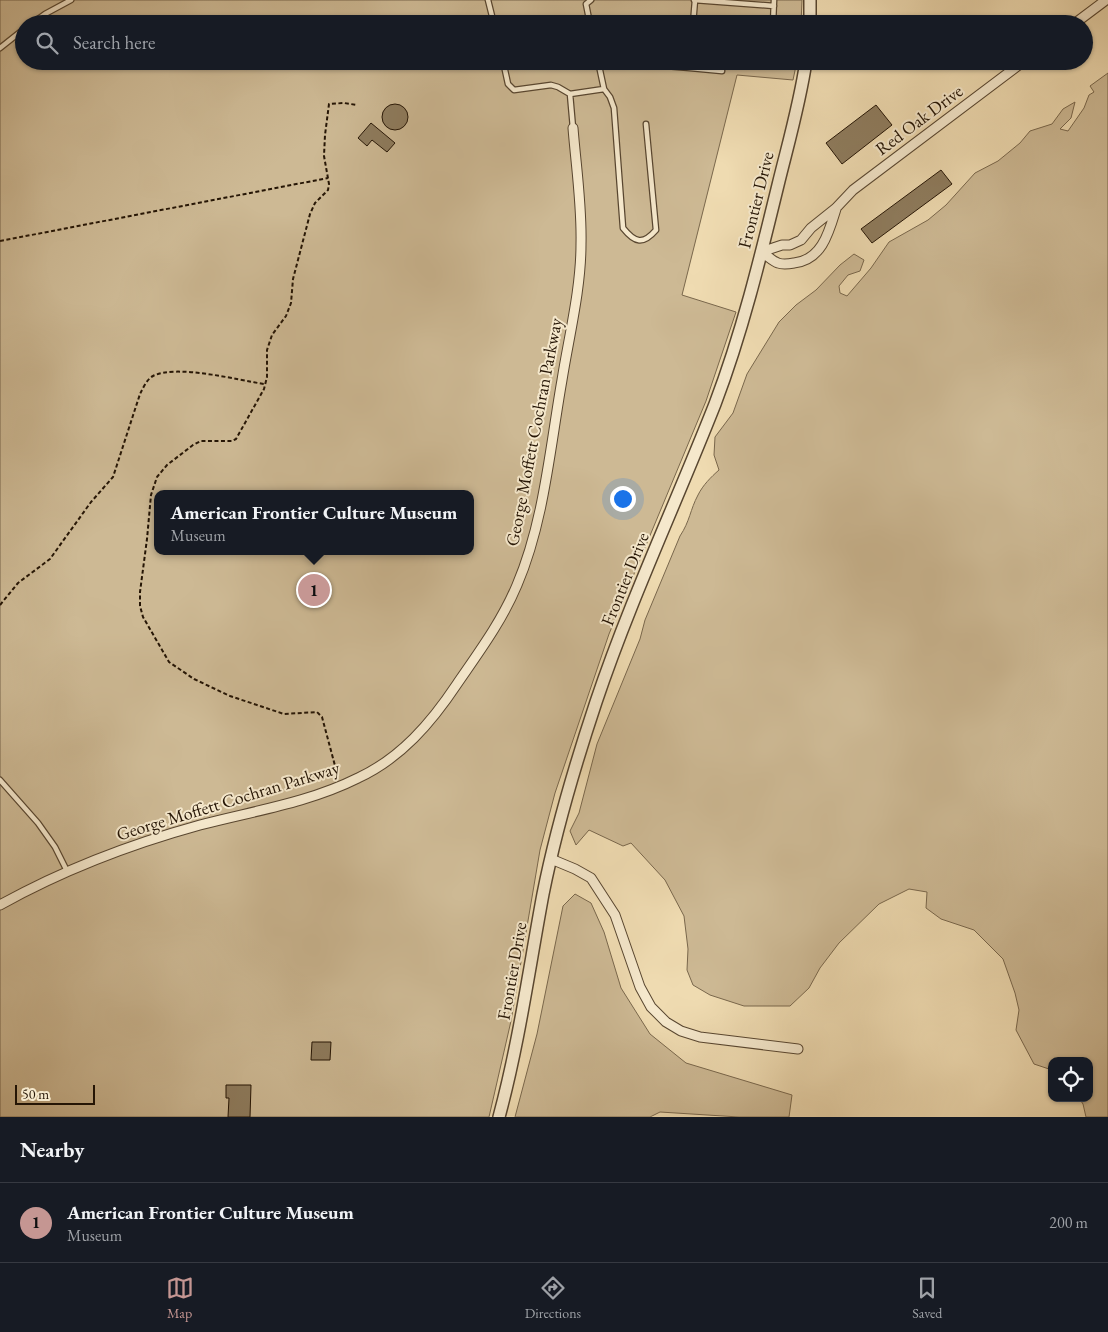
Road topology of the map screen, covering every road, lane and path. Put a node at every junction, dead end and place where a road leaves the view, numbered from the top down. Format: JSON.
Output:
{"nodes":[{"id":1,"x":71,"y":0,"type":"edge"},
{"id":2,"x":488,"y":0,"type":"edge"},
{"id":3,"x":591,"y":0,"type":"edge"},
{"id":4,"x":695,"y":0,"type":"edge"},
{"id":5,"x":774,"y":0,"type":"edge"},
{"id":6,"x":810,"y":0,"type":"edge"},
{"id":7,"x":1106,"y":0,"type":"edge"},
{"id":8,"x":774,"y":6,"type":"junction"},
{"id":9,"x":43,"y":15,"type":"edge"},
{"id":10,"x":492,"y":15,"type":"edge"},
{"id":11,"x":588,"y":15,"type":"edge"},
{"id":12,"x":694,"y":15,"type":"edge"},
{"id":13,"x":774,"y":15,"type":"edge"},
{"id":14,"x":810,"y":15,"type":"edge"},
{"id":15,"x":1086,"y":15,"type":"edge"},
{"id":16,"x":15,"y":36,"type":"edge"},
{"id":17,"x":0,"y":48,"type":"edge"},
{"id":18,"x":505,"y":70,"type":"edge"},
{"id":19,"x":600,"y":70,"type":"edge"},
{"id":20,"x":711,"y":70,"type":"edge"},
{"id":21,"x":804,"y":70,"type":"edge"},
{"id":22,"x":1012,"y":70,"type":"edge"},
{"id":23,"x":722,"y":71,"type":"dead end"},
{"id":24,"x":604,"y":89,"type":"junction"},
{"id":25,"x":570,"y":94,"type":"junction"},
{"id":26,"x":357,"y":105,"type":"dead end"},
{"id":27,"x":646,"y":124,"type":"dead end"},
{"id":28,"x":573,"y":128,"type":"joint"},
{"id":29,"x":328,"y":178,"type":"junction"},
{"id":30,"x":836,"y":208,"type":"junction"},
{"id":31,"x":0,"y":241,"type":"edge"},
{"id":32,"x":762,"y":252,"type":"junction"},
{"id":33,"x":265,"y":384,"type":"junction"},
{"id":34,"x":0,"y":605,"type":"edge"},
{"id":35,"x":0,"y":780,"type":"edge"},
{"id":36,"x":341,"y":786,"type":"junction"},
{"id":37,"x":551,"y":859,"type":"junction"},
{"id":38,"x":67,"y":872,"type":"junction"},
{"id":39,"x":0,"y":905,"type":"edge"},
{"id":40,"x":798,"y":1049,"type":"dead end"},
{"id":41,"x":499,"y":1117,"type":"edge"}],
"edges":[{"from":1,"to":9,"type":"lane"},
{"from":2,"to":10,"type":"lane"},
{"from":3,"to":11,"type":"lane"},
{"from":4,"to":8,"type":"lane"},
{"from":4,"to":12,"type":"lane"},
{"from":5,"to":8,"type":"lane"},
{"from":6,"to":14,"type":"street"},
{"from":7,"to":15,"type":"street"},
{"from":8,"to":13,"type":"lane"},
{"from":16,"to":17,"type":"lane"},
{"from":18,"to":25,"type":"lane"},
{"from":19,"to":24,"type":"lane"},
{"from":20,"to":23,"type":"lane"},
{"from":21,"to":32,"type":"street","name":"Frontier Drive"},
{"from":22,"to":30,"type":"street","name":"Red Oak Drive"},
{"from":24,"to":25,"type":"lane"},
{"from":24,"to":27,"type":"lane"},
{"from":25,"to":28,"type":"lane"},
{"from":26,"to":29,"type":"path"},
{"from":28,"to":36,"type":"street","name":"George Moffett Cochran Parkway"},
{"from":29,"to":31,"type":"path"},
{"from":29,"to":33,"type":"path"},
{"from":30,"to":32,"type":"street","name":"Red Oak Drive"},
{"from":30,"to":32,"type":"street","name":"Red Oak Drive"},
{"from":32,"to":37,"type":"street","name":"Frontier Drive"},
{"from":33,"to":34,"type":"path"},
{"from":33,"to":36,"type":"path"},
{"from":35,"to":38,"type":"lane"},
{"from":36,"to":38,"type":"street","name":"George Moffett Cochran Parkway"},
{"from":37,"to":40,"type":"street"},
{"from":37,"to":41,"type":"street","name":"Frontier Drive"},
{"from":38,"to":39,"type":"street","name":"George Moffett Cochran Parkway"}]}
